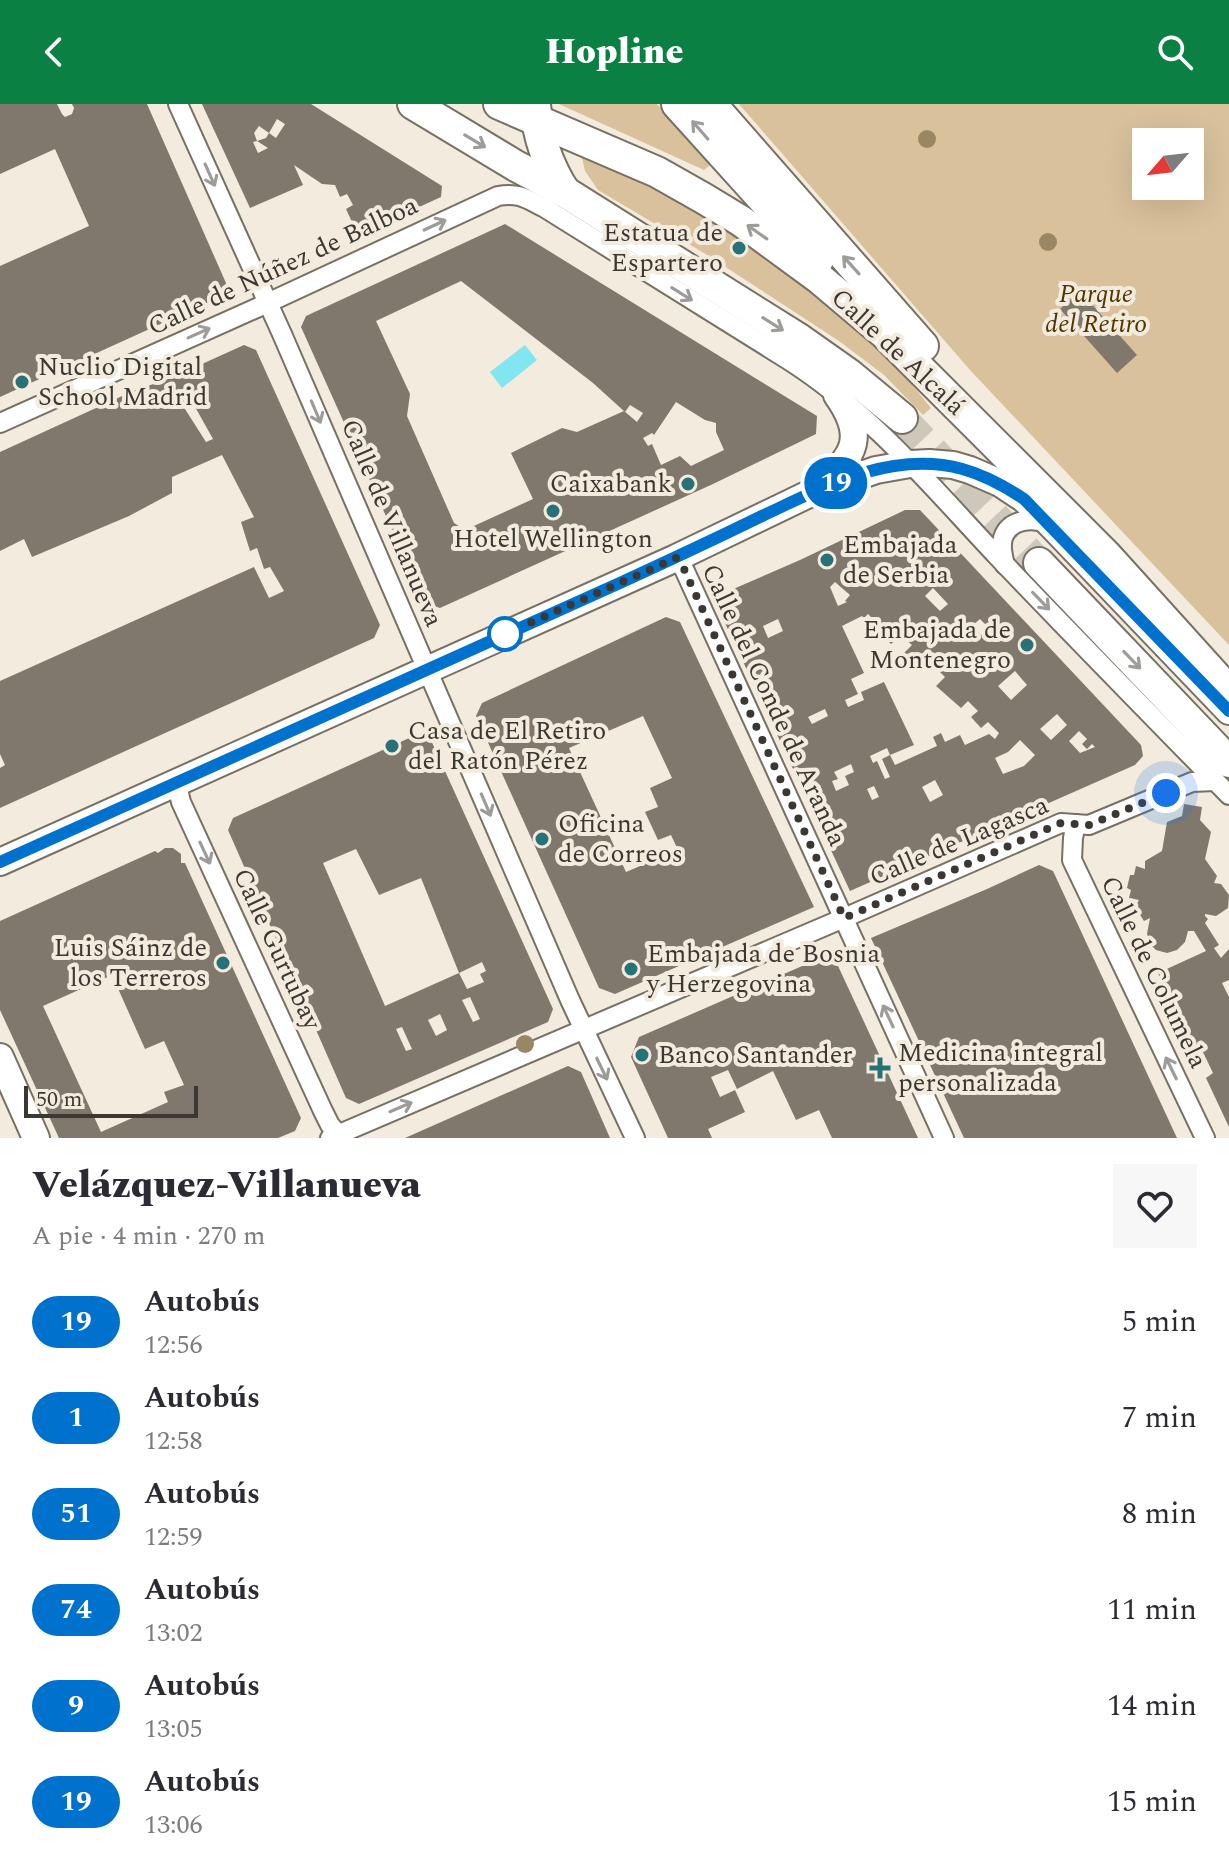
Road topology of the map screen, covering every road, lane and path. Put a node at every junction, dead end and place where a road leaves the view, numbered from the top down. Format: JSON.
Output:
{"nodes":[{"id":1,"x":178,"y":104,"type":"edge"},
{"id":2,"x":413,"y":104,"type":"edge"},
{"id":3,"x":499,"y":104,"type":"edge"},
{"id":4,"x":677,"y":104,"type":"edge"},
{"id":5,"x":711,"y":104,"type":"edge"},
{"id":6,"x":538,"y":123,"type":"edge"},
{"id":7,"x":537,"y":178,"type":"junction"},
{"id":8,"x":555,"y":200,"type":"junction"},
{"id":9,"x":268,"y":302,"type":"junction"},
{"id":10,"x":884,"y":333,"type":"junction"},
{"id":11,"x":837,"y":395,"type":"junction"},
{"id":12,"x":902,"y":418,"type":"tunnel mouth"},
{"id":13,"x":0,"y":423,"type":"edge"},
{"id":14,"x":910,"y":464,"type":"junction"},
{"id":15,"x":813,"y":492,"type":"junction"},
{"id":16,"x":1051,"y":525,"type":"junction"},
{"id":17,"x":1106,"y":555,"type":"junction"},
{"id":18,"x":676,"y":558,"type":"junction"},
{"id":19,"x":1039,"y":563,"type":"tunnel mouth"},
{"id":20,"x":1005,"y":565,"type":"junction"},
{"id":21,"x":427,"y":669,"type":"junction"},
{"id":22,"x":1229,"y":691,"type":"edge"},
{"id":23,"x":1229,"y":711,"type":"edge"},
{"id":24,"x":1222,"y":772,"type":"edge"},
{"id":25,"x":176,"y":781,"type":"junction"},
{"id":26,"x":1229,"y":795,"type":"edge"},
{"id":27,"x":1076,"y":824,"type":"junction"},
{"id":28,"x":0,"y":862,"type":"edge"},
{"id":29,"x":844,"y":918,"type":"junction"},
{"id":30,"x":584,"y":1030,"type":"junction"},
{"id":31,"x":0,"y":1057,"type":"edge"},
{"id":32,"x":334,"y":1136,"type":"edge"},
{"id":33,"x":36,"y":1138,"type":"edge"},
{"id":34,"x":635,"y":1138,"type":"edge"},
{"id":35,"x":944,"y":1138,"type":"edge"},
{"id":36,"x":1205,"y":1138,"type":"edge"}],
"edges":[{"from":1,"to":9,"type":"street","name":"Calle de Villanueva","one_way":true},
{"from":2,"to":7,"type":"main road","name":"Calle de Alcalá","one_way":true},
{"from":3,"to":6,"type":"main road","name":"Calle de Alcalá"},
{"from":10,"to":4,"type":"main road","one_way":true},
{"from":17,"to":5,"type":"main road","one_way":true},
{"from":6,"to":7,"type":"street"},
{"from":6,"to":8,"type":"main road"},
{"from":10,"to":6,"type":"main road","name":"Calle de Alcalá","one_way":true},
{"from":7,"to":8,"type":"main road","name":"Calle de Alcalá"},
{"from":9,"to":8,"type":"street","name":"Calle de Núñez de Balboa","one_way":true},
{"from":8,"to":11,"type":"street","name":"Calle de Alcalá","one_way":true},
{"from":8,"to":12,"type":"main road","name":"Calle de Alcalá","one_way":true},
{"from":13,"to":9,"type":"street","name":"Calle de Núñez de Balboa","one_way":true},
{"from":9,"to":21,"type":"street","name":"Calle de Villanueva","one_way":true},
{"from":10,"to":17,"type":"main road","name":"Calle de Alcalá"},
{"from":11,"to":14,"type":"street","name":"Calle de Alcalá"},
{"from":11,"to":15,"type":"main road"},
{"from":14,"to":15,"type":"main road"},
{"from":14,"to":16,"type":"main road"},
{"from":14,"to":20,"type":"street","name":"Calle de Alcalá"},
{"from":15,"to":18,"type":"main road"},
{"from":16,"to":20,"type":"street"},
{"from":16,"to":23,"type":"main road"},
{"from":17,"to":22,"type":"main road","name":"Calle de Alcalá"},
{"from":18,"to":21,"type":"main road"},
{"from":18,"to":29,"type":"street","name":"Calle del Conde de Aranda"},
{"from":19,"to":24,"type":"main road","name":"Calle de Alcalá","one_way":true},
{"from":20,"to":24,"type":"street","name":"Calle de Alcalá","one_way":true},
{"from":21,"to":25,"type":"main road"},
{"from":21,"to":30,"type":"street","name":"Calle de Villanueva","one_way":true},
{"from":24,"to":26,"type":"street","name":"Calle de Alcalá"},
{"from":24,"to":27,"type":"street","name":"Calle de Lagasca"},
{"from":25,"to":28,"type":"main road"},
{"from":25,"to":32,"type":"street","name":"Calle Gurtubay","one_way":true},
{"from":27,"to":29,"type":"street","name":"Calle de Lagasca"},
{"from":36,"to":27,"type":"street","name":"Calle de Columela","one_way":true},
{"from":29,"to":30,"type":"street","name":"Calle de Lagasca"},
{"from":35,"to":29,"type":"street","name":"Calle del Conde de Aranda","one_way":true},
{"from":32,"to":30,"type":"street","name":"Calle de Lagasca","one_way":true},
{"from":30,"to":34,"type":"street","name":"Calle de Villanueva","one_way":true},
{"from":31,"to":33,"type":"main road"}]}
